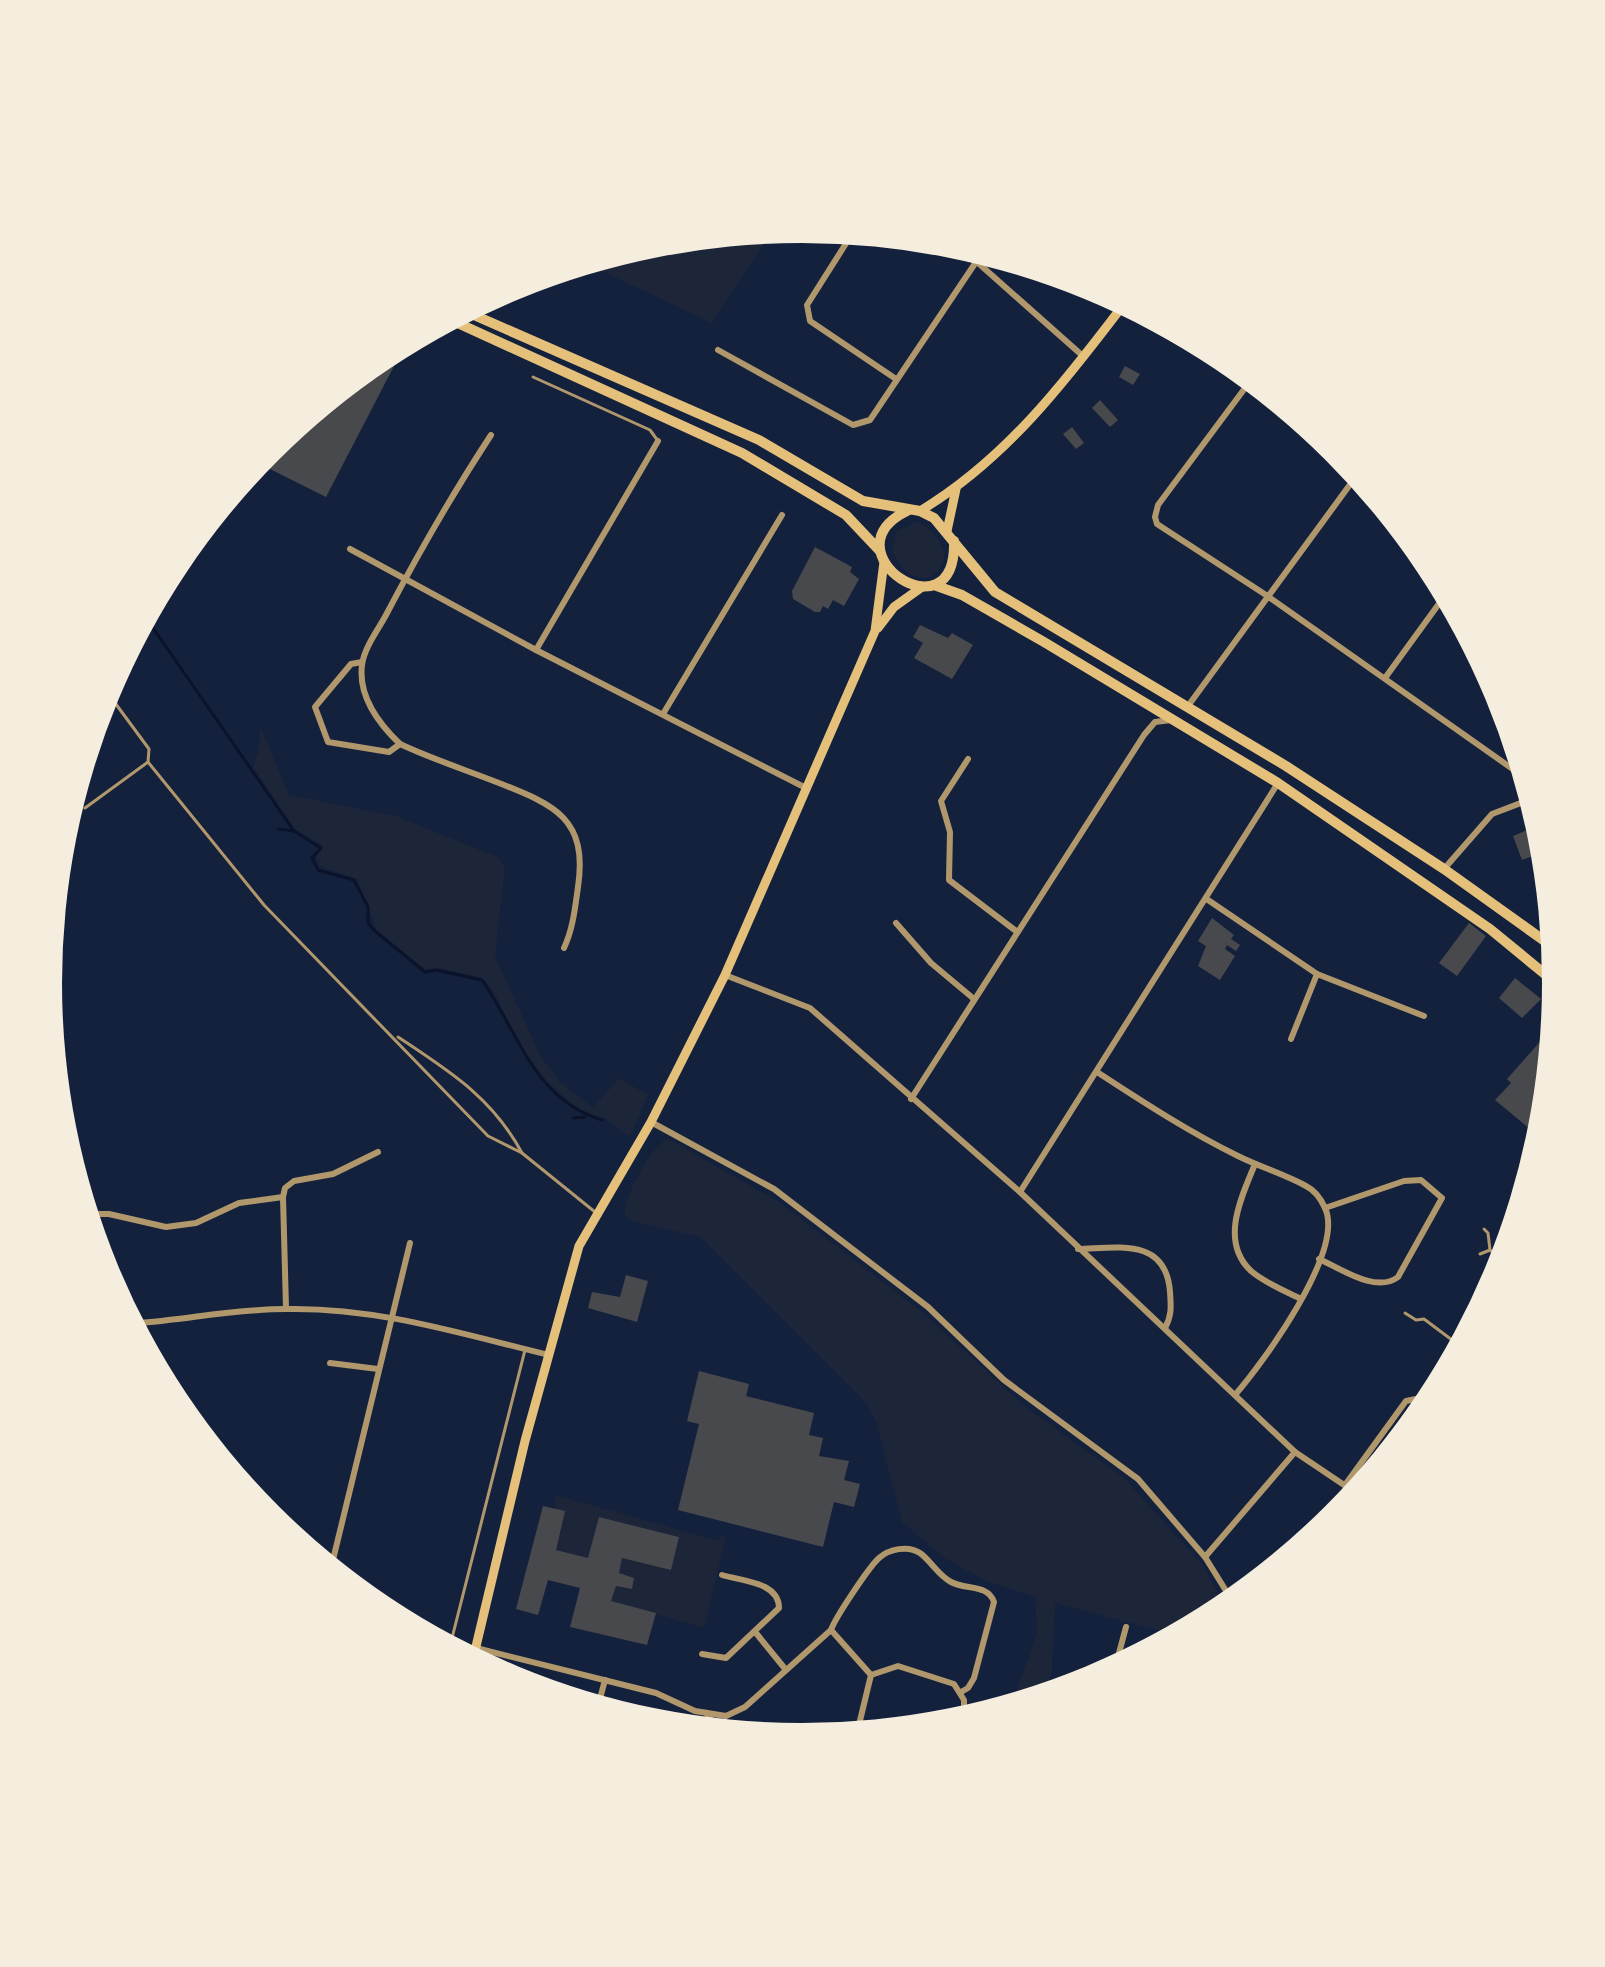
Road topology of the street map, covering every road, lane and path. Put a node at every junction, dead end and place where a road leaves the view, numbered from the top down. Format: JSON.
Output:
{"nodes":[{"id":1,"x":845,"y":245,"type":"edge"},
{"id":2,"x":976,"y":264,"type":"edge"},
{"id":3,"x":980,"y":265,"type":"edge"},
{"id":4,"x":1117,"y":313,"type":"edge"},
{"id":5,"x":479,"y":317,"type":"edge"},
{"id":6,"x":463,"y":325,"type":"edge"},
{"id":7,"x":718,"y":350,"type":"dead end"},
{"id":8,"x":1084,"y":357,"type":"junction"},
{"id":9,"x":533,"y":377,"type":"dead end"},
{"id":10,"x":896,"y":379,"type":"junction"},
{"id":11,"x":1244,"y":389,"type":"edge"},
{"id":12,"x":491,"y":435,"type":"dead end"},
{"id":13,"x":658,"y":441,"type":"joint"},
{"id":14,"x":1349,"y":485,"type":"edge"},
{"id":15,"x":956,"y":489,"type":"junction"},
{"id":16,"x":914,"y":511,"type":"junction"},
{"id":17,"x":782,"y":515,"type":"dead end"},
{"id":18,"x":947,"y":531,"type":"junction"},
{"id":19,"x":954,"y":541,"type":"junction"},
{"id":20,"x":350,"y":549,"type":"dead end"},
{"id":21,"x":882,"y":556,"type":"junction"},
{"id":22,"x":405,"y":577,"type":"junction"},
{"id":23,"x":934,"y":585,"type":"junction"},
{"id":24,"x":922,"y":587,"type":"junction"},
{"id":25,"x":1266,"y":595,"type":"junction"},
{"id":26,"x":1439,"y":604,"type":"edge"},
{"id":27,"x":875,"y":631,"type":"junction"},
{"id":28,"x":536,"y":650,"type":"junction"},
{"id":29,"x":362,"y":662,"type":"junction"},
{"id":30,"x":1385,"y":678,"type":"junction"},
{"id":31,"x":116,"y":705,"type":"edge"},
{"id":32,"x":1188,"y":706,"type":"junction"},
{"id":33,"x":663,"y":714,"type":"junction"},
{"id":34,"x":1175,"y":721,"type":"junction"},
{"id":35,"x":400,"y":744,"type":"junction"},
{"id":36,"x":968,"y":759,"type":"dead end"},
{"id":37,"x":148,"y":762,"type":"junction"},
{"id":38,"x":1511,"y":768,"type":"edge"},
{"id":39,"x":1278,"y":783,"type":"junction"},
{"id":40,"x":806,"y":788,"type":"junction"},
{"id":41,"x":1521,"y":803,"type":"edge"},
{"id":42,"x":85,"y":808,"type":"dead end"},
{"id":43,"x":1444,"y":869,"type":"junction"},
{"id":44,"x":1208,"y":900,"type":"junction"},
{"id":45,"x":896,"y":923,"type":"dead end"},
{"id":46,"x":1016,"y":931,"type":"junction"},
{"id":47,"x":1541,"y":939,"type":"edge"},
{"id":48,"x":564,"y":948,"type":"dead end"},
{"id":49,"x":1542,"y":968,"type":"edge"},
{"id":50,"x":1317,"y":974,"type":"junction"},
{"id":51,"x":725,"y":975,"type":"junction"},
{"id":52,"x":974,"y":999,"type":"junction"},
{"id":53,"x":1424,"y":1016,"type":"dead end"},
{"id":54,"x":391,"y":1033,"type":"junction"},
{"id":55,"x":1291,"y":1039,"type":"dead end"},
{"id":56,"x":1097,"y":1072,"type":"junction"},
{"id":57,"x":911,"y":1099,"type":"junction"},
{"id":58,"x":651,"y":1122,"type":"junction"},
{"id":59,"x":378,"y":1152,"type":"dead end"},
{"id":60,"x":522,"y":1153,"type":"junction"},
{"id":61,"x":1255,"y":1164,"type":"junction"},
{"id":62,"x":1020,"y":1192,"type":"junction"},
{"id":63,"x":283,"y":1197,"type":"junction"},
{"id":64,"x":1325,"y":1208,"type":"junction"},
{"id":65,"x":599,"y":1214,"type":"junction"},
{"id":66,"x":99,"y":1215,"type":"edge"},
{"id":67,"x":1484,"y":1229,"type":"dead end"},
{"id":68,"x":410,"y":1243,"type":"dead end"},
{"id":69,"x":1078,"y":1249,"type":"junction"},
{"id":70,"x":1490,"y":1250,"type":"junction"},
{"id":71,"x":1493,"y":1252,"type":"edge"},
{"id":72,"x":1480,"y":1254,"type":"dead end"},
{"id":73,"x":1319,"y":1259,"type":"junction"},
{"id":74,"x":1301,"y":1299,"type":"junction"},
{"id":75,"x":286,"y":1308,"type":"junction"},
{"id":76,"x":1405,"y":1313,"type":"dead end"},
{"id":77,"x":392,"y":1317,"type":"junction"},
{"id":78,"x":146,"y":1325,"type":"edge"},
{"id":79,"x":1165,"y":1328,"type":"junction"},
{"id":80,"x":1452,"y":1340,"type":"edge"},
{"id":81,"x":525,"y":1350,"type":"junction"},
{"id":82,"x":549,"y":1355,"type":"junction"},
{"id":83,"x":330,"y":1363,"type":"dead end"},
{"id":84,"x":378,"y":1369,"type":"junction"},
{"id":85,"x":1235,"y":1395,"type":"junction"},
{"id":86,"x":1415,"y":1399,"type":"edge"},
{"id":87,"x":1295,"y":1452,"type":"junction"},
{"id":88,"x":1345,"y":1485,"type":"joint"},
{"id":89,"x":334,"y":1556,"type":"edge"},
{"id":90,"x":1205,"y":1557,"type":"junction"},
{"id":91,"x":722,"y":1575,"type":"dead end"},
{"id":92,"x":1226,"y":1590,"type":"edge"},
{"id":93,"x":1126,"y":1627,"type":"dead end"},
{"id":94,"x":831,"y":1630,"type":"junction"},
{"id":95,"x":756,"y":1633,"type":"junction"},
{"id":96,"x":453,"y":1636,"type":"edge"},
{"id":97,"x":476,"y":1648,"type":"joint"},
{"id":98,"x":1119,"y":1653,"type":"edge"},
{"id":99,"x":702,"y":1654,"type":"dead end"},
{"id":100,"x":786,"y":1670,"type":"junction"},
{"id":101,"x":871,"y":1675,"type":"junction"},
{"id":102,"x":605,"y":1680,"type":"junction"},
{"id":103,"x":961,"y":1692,"type":"junction"},
{"id":104,"x":601,"y":1696,"type":"edge"},
{"id":105,"x":963,"y":1706,"type":"edge"},
{"id":106,"x":706,"y":1713,"type":"junction"},
{"id":107,"x":710,"y":1718,"type":"edge"},
{"id":108,"x":860,"y":1721,"type":"edge"}],
"edges":[{"from":1,"to":10,"type":"street"},
{"from":2,"to":10,"type":"street"},
{"from":3,"to":8,"type":"street"},
{"from":4,"to":8,"type":"main road"},
{"from":5,"to":16,"type":"highway"},
{"from":6,"to":21,"type":"highway"},
{"from":7,"to":10,"type":"street"},
{"from":8,"to":15,"type":"main road"},
{"from":9,"to":13,"type":"lane"},
{"from":11,"to":25,"type":"street"},
{"from":12,"to":22,"type":"street"},
{"from":13,"to":28,"type":"street"},
{"from":14,"to":25,"type":"street"},
{"from":15,"to":16,"type":"main road"},
{"from":15,"to":18,"type":"main road"},
{"from":16,"to":18,"type":"highway"},
{"from":16,"to":21,"type":"highway"},
{"from":17,"to":33,"type":"street"},
{"from":18,"to":19,"type":"highway"},
{"from":19,"to":23,"type":"highway"},
{"from":19,"to":32,"type":"highway"},
{"from":20,"to":22,"type":"street"},
{"from":21,"to":24,"type":"highway"},
{"from":21,"to":27,"type":"main road"},
{"from":22,"to":28,"type":"street"},
{"from":22,"to":29,"type":"street"},
{"from":23,"to":24,"type":"highway"},
{"from":23,"to":34,"type":"highway"},
{"from":24,"to":27,"type":"main road"},
{"from":25,"to":30,"type":"street"},
{"from":25,"to":32,"type":"street"},
{"from":26,"to":30,"type":"street"},
{"from":27,"to":40,"type":"main road"},
{"from":28,"to":33,"type":"street"},
{"from":29,"to":35,"type":"street"},
{"from":29,"to":35,"type":"street"},
{"from":30,"to":38,"type":"street"},
{"from":31,"to":37,"type":"lane"},
{"from":32,"to":43,"type":"highway"},
{"from":33,"to":40,"type":"street"},
{"from":34,"to":39,"type":"highway"},
{"from":34,"to":46,"type":"street"},
{"from":35,"to":48,"type":"street"},
{"from":36,"to":46,"type":"street"},
{"from":37,"to":42,"type":"lane"},
{"from":37,"to":54,"type":"lane"},
{"from":39,"to":44,"type":"street"},
{"from":39,"to":49,"type":"highway"},
{"from":40,"to":51,"type":"main road"},
{"from":41,"to":43,"type":"street"},
{"from":43,"to":47,"type":"highway"},
{"from":44,"to":50,"type":"street"},
{"from":44,"to":56,"type":"street"},
{"from":45,"to":52,"type":"street"},
{"from":46,"to":52,"type":"street"},
{"from":50,"to":53,"type":"street"},
{"from":50,"to":55,"type":"street"},
{"from":51,"to":57,"type":"street"},
{"from":51,"to":58,"type":"main road"},
{"from":52,"to":57,"type":"street"},
{"from":54,"to":60,"type":"lane"},
{"from":54,"to":60,"type":"lane"},
{"from":56,"to":61,"type":"street"},
{"from":56,"to":62,"type":"street"},
{"from":57,"to":62,"type":"street"},
{"from":58,"to":65,"type":"main road"},
{"from":58,"to":90,"type":"street"},
{"from":59,"to":63,"type":"street"},
{"from":60,"to":65,"type":"lane"},
{"from":61,"to":64,"type":"street"},
{"from":61,"to":74,"type":"street"},
{"from":62,"to":69,"type":"street"},
{"from":63,"to":66,"type":"street"},
{"from":63,"to":75,"type":"street"},
{"from":64,"to":73,"type":"street"},
{"from":64,"to":73,"type":"street"},
{"from":65,"to":82,"type":"main road"},
{"from":67,"to":70,"type":"lane"},
{"from":68,"to":77,"type":"street"},
{"from":69,"to":79,"type":"street"},
{"from":69,"to":79,"type":"street"},
{"from":70,"to":71,"type":"lane"},
{"from":70,"to":72,"type":"lane"},
{"from":73,"to":74,"type":"street"},
{"from":74,"to":85,"type":"street"},
{"from":75,"to":77,"type":"street"},
{"from":75,"to":78,"type":"street"},
{"from":76,"to":80,"type":"lane"},
{"from":77,"to":81,"type":"street"},
{"from":77,"to":84,"type":"street"},
{"from":79,"to":85,"type":"street"},
{"from":81,"to":82,"type":"street"},
{"from":81,"to":96,"type":"lane"},
{"from":82,"to":97,"type":"main road"},
{"from":83,"to":84,"type":"street"},
{"from":84,"to":89,"type":"street"},
{"from":85,"to":87,"type":"street"},
{"from":86,"to":88,"type":"street"},
{"from":87,"to":88,"type":"street"},
{"from":87,"to":90,"type":"street"},
{"from":90,"to":92,"type":"street"},
{"from":91,"to":95,"type":"street"},
{"from":93,"to":98,"type":"street"},
{"from":94,"to":100,"type":"street"},
{"from":94,"to":101,"type":"street"},
{"from":94,"to":103,"type":"street"},
{"from":95,"to":99,"type":"street"},
{"from":95,"to":100,"type":"street"},
{"from":97,"to":102,"type":"street"},
{"from":100,"to":106,"type":"street"},
{"from":101,"to":103,"type":"street"},
{"from":101,"to":108,"type":"street"},
{"from":102,"to":104,"type":"street"},
{"from":102,"to":106,"type":"street"},
{"from":103,"to":105,"type":"street"},
{"from":106,"to":107,"type":"street"}]}
